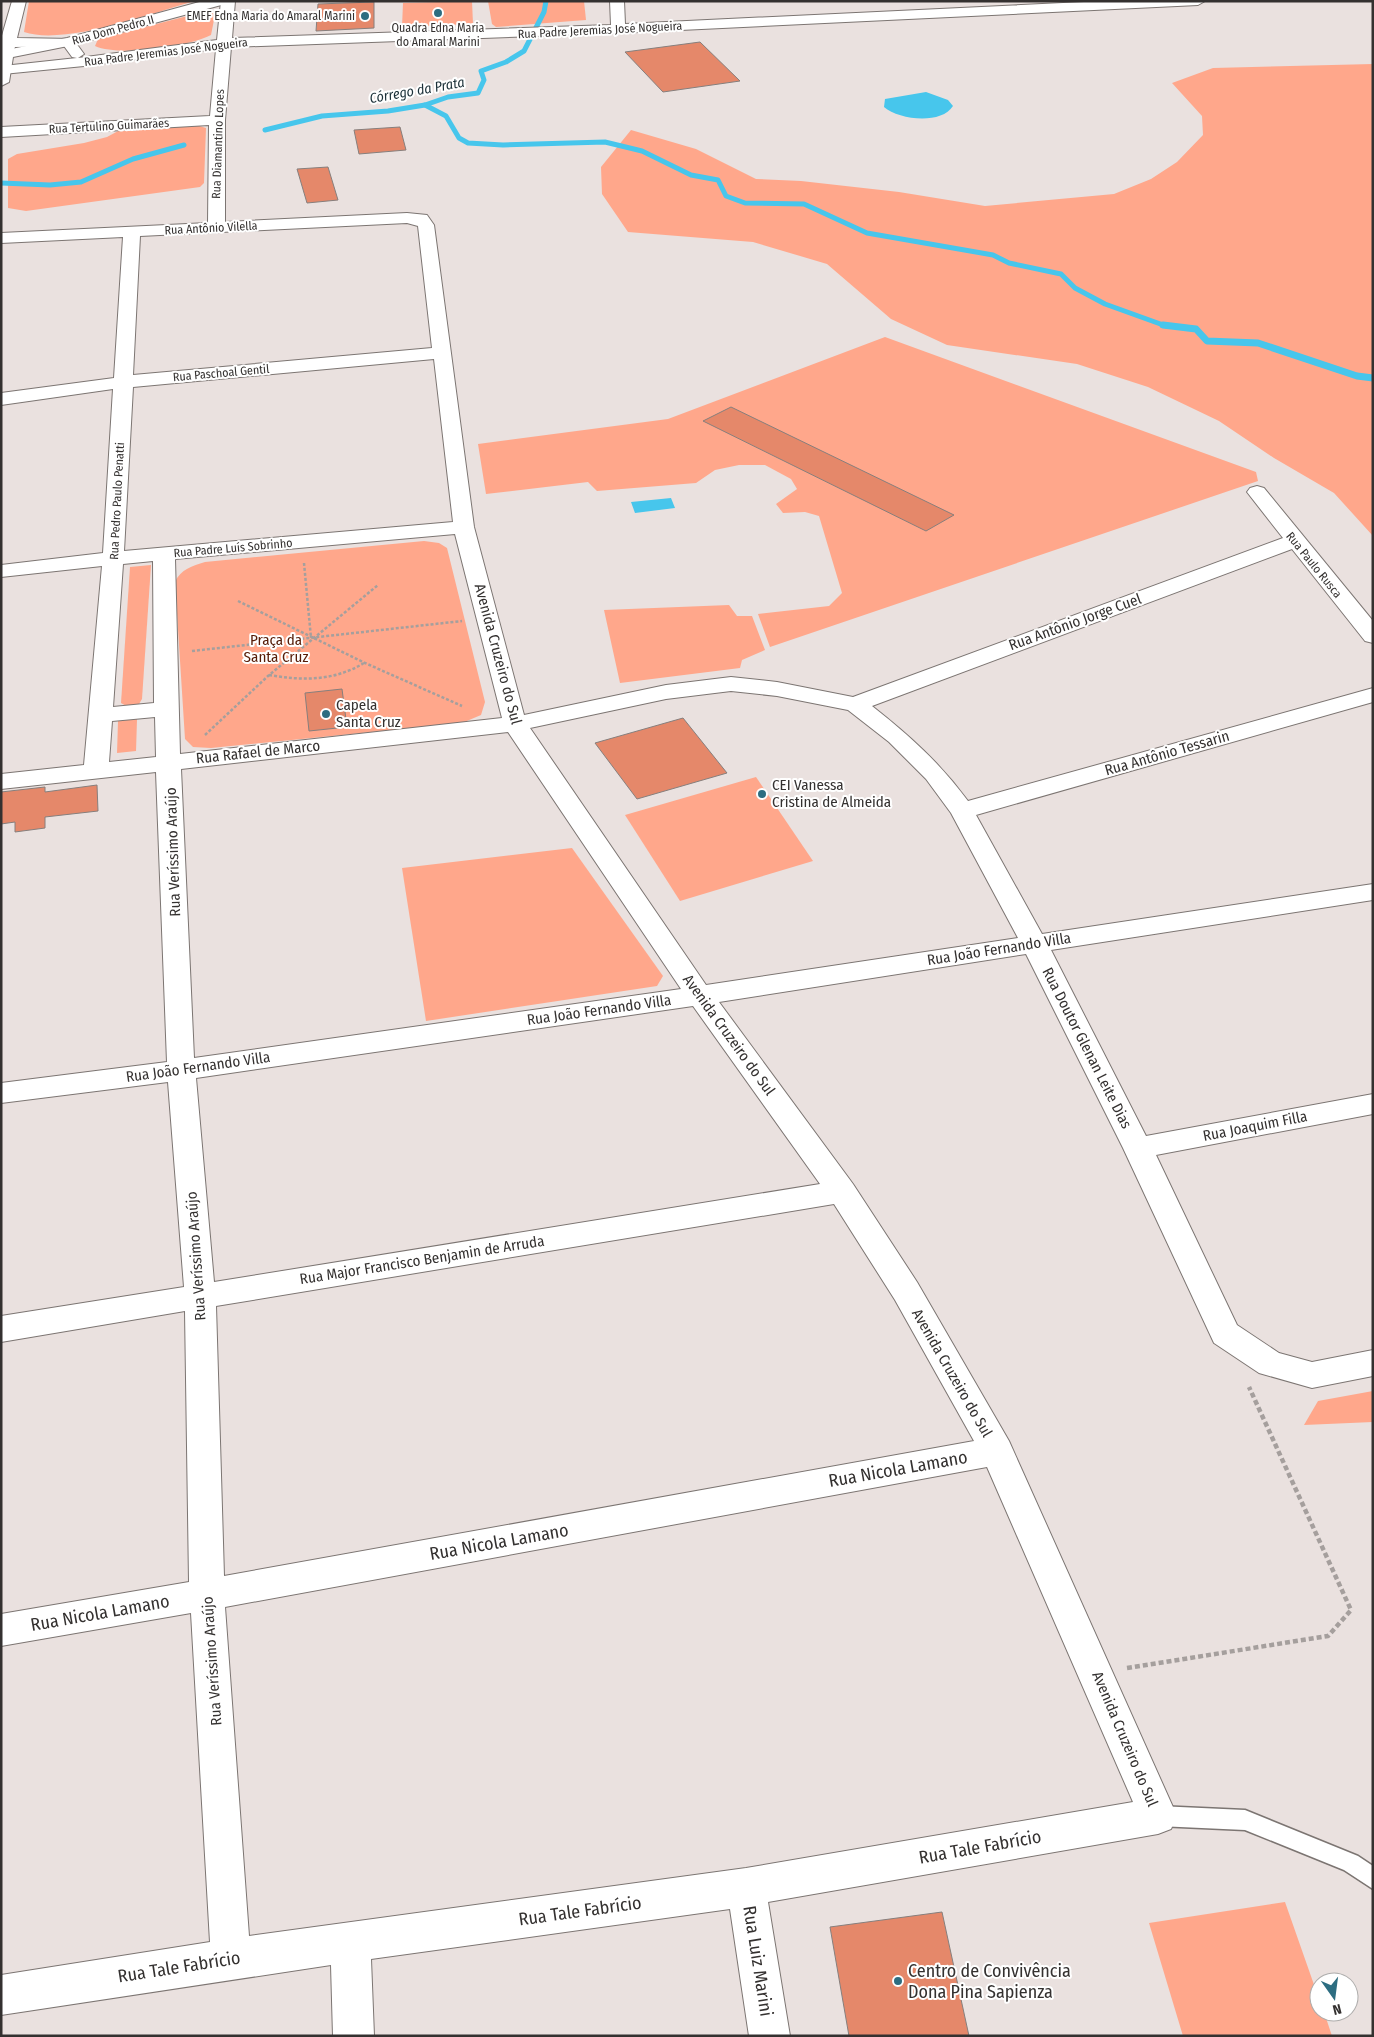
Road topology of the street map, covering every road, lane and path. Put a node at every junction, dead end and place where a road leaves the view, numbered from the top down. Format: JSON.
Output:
{"nodes":[{"id":1,"x":19,"y":1,"type":"edge"},
{"id":2,"x":220,"y":1,"type":"edge"},
{"id":3,"x":228,"y":1,"type":"edge"},
{"id":4,"x":616,"y":1,"type":"edge"},
{"id":5,"x":854,"y":1,"type":"edge"},
{"id":6,"x":1198,"y":1,"type":"edge"},
{"id":7,"x":1094,"y":4,"type":"edge"},
{"id":8,"x":863,"y":18,"type":"junction"},
{"id":9,"x":618,"y":29,"type":"junction"},
{"id":10,"x":68,"y":42,"type":"junction"},
{"id":11,"x":225,"y":43,"type":"junction"},
{"id":12,"x":5,"y":48,"type":"edge"},
{"id":13,"x":84,"y":62,"type":"junction"},
{"id":14,"x":2,"y":76,"type":"edge"},
{"id":15,"x":217,"y":120,"type":"junction"},
{"id":16,"x":1,"y":132,"type":"edge"},
{"id":17,"x":421,"y":219,"type":"joint"},
{"id":18,"x":216,"y":228,"type":"junction"},
{"id":19,"x":132,"y":232,"type":"junction"},
{"id":20,"x":1,"y":238,"type":"edge"},
{"id":21,"x":441,"y":353,"type":"junction"},
{"id":22,"x":124,"y":382,"type":"junction"},
{"id":23,"x":1,"y":399,"type":"edge"},
{"id":24,"x":1257,"y":492,"type":"dead end"},
{"id":25,"x":464,"y":527,"type":"junction"},
{"id":26,"x":1294,"y":541,"type":"junction"},
{"id":27,"x":164,"y":554,"type":"junction"},
{"id":28,"x":113,"y":558,"type":"junction"},
{"id":29,"x":303,"y":562,"type":"dead end"},
{"id":30,"x":1,"y":571,"type":"edge"},
{"id":31,"x":378,"y":585,"type":"dead end"},
{"id":32,"x":238,"y":601,"type":"dead end"},
{"id":33,"x":465,"y":621,"type":"dead end"},
{"id":34,"x":1373,"y":636,"type":"edge"},
{"id":35,"x":311,"y":638,"type":"junction"},
{"id":36,"x":188,"y":652,"type":"dead end"},
{"id":37,"x":364,"y":663,"type":"junction"},
{"id":38,"x":269,"y":675,"type":"junction"},
{"id":39,"x":1373,"y":695,"type":"edge"},
{"id":40,"x":855,"y":704,"type":"junction"},
{"id":41,"x":465,"y":707,"type":"dead end"},
{"id":42,"x":166,"y":709,"type":"junction"},
{"id":43,"x":102,"y":715,"type":"junction"},
{"id":44,"x":514,"y":724,"type":"junction"},
{"id":45,"x":200,"y":740,"type":"dead end"},
{"id":46,"x":170,"y":762,"type":"junction"},
{"id":47,"x":96,"y":770,"type":"junction"},
{"id":48,"x":1,"y":782,"type":"edge"},
{"id":49,"x":962,"y":811,"type":"junction"},
{"id":50,"x":1373,"y":892,"type":"edge"},
{"id":51,"x":1034,"y":943,"type":"junction"},
{"id":52,"x":700,"y":996,"type":"junction"},
{"id":53,"x":181,"y":1071,"type":"junction"},
{"id":54,"x":1,"y":1093,"type":"edge"},
{"id":55,"x":1373,"y":1104,"type":"edge"},
{"id":56,"x":1138,"y":1148,"type":"junction"},
{"id":57,"x":842,"y":1192,"type":"junction"},
{"id":58,"x":200,"y":1296,"type":"junction"},
{"id":59,"x":1,"y":1329,"type":"edge"},
{"id":60,"x":1225,"y":1334,"type":"junction"},
{"id":61,"x":1373,"y":1363,"type":"edge"},
{"id":62,"x":997,"y":1451,"type":"junction"},
{"id":63,"x":207,"y":1595,"type":"junction"},
{"id":64,"x":1,"y":1630,"type":"edge"},
{"id":65,"x":1096,"y":1673,"type":"junction"},
{"id":66,"x":1158,"y":1816,"type":"junction"},
{"id":67,"x":1373,"y":1879,"type":"edge"},
{"id":68,"x":746,"y":1887,"type":"junction"},
{"id":69,"x":350,"y":1944,"type":"junction"},
{"id":70,"x":230,"y":1959,"type":"junction"},
{"id":71,"x":1,"y":1995,"type":"edge"},
{"id":72,"x":354,"y":2036,"type":"edge"},
{"id":73,"x":770,"y":2036,"type":"edge"}],
"edges":[{"from":1,"to":12,"type":"street"},
{"from":2,"to":10,"type":"street","name":"Rua Dom Pedro II"},
{"from":3,"to":11,"type":"street","name":"Rua Diamantino Lopes"},
{"from":4,"to":9,"type":"street"},
{"from":5,"to":8,"type":"street"},
{"from":6,"to":7,"type":"street","name":"Rua Padre Jeremias José Nogueira"},
{"from":7,"to":8,"type":"street","name":"Rua Padre Jeremias José Nogueira"},
{"from":8,"to":9,"type":"street","name":"Rua Padre Jeremias José Nogueira"},
{"from":9,"to":11,"type":"street","name":"Rua Padre Jeremias José Nogueira"},
{"from":10,"to":12,"type":"street","name":"Rua Dom Pedro II"},
{"from":10,"to":13,"type":"street"},
{"from":11,"to":13,"type":"street","name":"Rua Padre Jeremias José Nogueira"},
{"from":11,"to":15,"type":"street","name":"Rua Diamantino Lopes"},
{"from":12,"to":14,"type":"street"},
{"from":13,"to":14,"type":"street","name":"Rua Padre Jeremias José Nogueira"},
{"from":15,"to":16,"type":"street","name":"Rua Tertulino Guimarães"},
{"from":15,"to":18,"type":"street","name":"Rua Diamantino Lopes"},
{"from":17,"to":18,"type":"street","name":"Rua Antônio Vilella"},
{"from":17,"to":21,"type":"street","name":"Avenida Cruzeiro do Sul"},
{"from":18,"to":19,"type":"street","name":"Rua Antônio Vilella"},
{"from":19,"to":20,"type":"street","name":"Rua Antônio Vilella"},
{"from":19,"to":22,"type":"street","name":"Rua Pedro Paulo Penatti"},
{"from":21,"to":22,"type":"street","name":"Rua Paschoal Gentil"},
{"from":21,"to":25,"type":"street","name":"Avenida Cruzeiro do Sul"},
{"from":22,"to":23,"type":"street","name":"Rua Paschoal Gentil"},
{"from":22,"to":28,"type":"street","name":"Rua Pedro Paulo Penatti"},
{"from":24,"to":26,"type":"street","name":"Rua Paulo Rusca"},
{"from":25,"to":27,"type":"street","name":"Rua Padre Luís Sobrinho"},
{"from":25,"to":44,"type":"street","name":"Avenida Cruzeiro do Sul"},
{"from":26,"to":34,"type":"street","name":"Rua Paulo Rusca"},
{"from":26,"to":40,"type":"street","name":"Rua Antônio Jorge Cuel"},
{"from":27,"to":28,"type":"street","name":"Rua Padre Luís Sobrinho"},
{"from":27,"to":42,"type":"street","name":"Rua Veríssimo Araújo"},
{"from":28,"to":30,"type":"street","name":"Rua Padre Luís Sobrinho"},
{"from":28,"to":43,"type":"street","name":"Rua Pedro Paulo Penatti"},
{"from":29,"to":35,"type":"path"},
{"from":31,"to":35,"type":"path"},
{"from":32,"to":35,"type":"path"},
{"from":33,"to":35,"type":"path"},
{"from":35,"to":36,"type":"path"},
{"from":35,"to":37,"type":"path"},
{"from":35,"to":38,"type":"path"},
{"from":37,"to":38,"type":"path"},
{"from":37,"to":41,"type":"path"},
{"from":38,"to":45,"type":"path"},
{"from":39,"to":49,"type":"street","name":"Rua Antônio Tessarin"},
{"from":40,"to":44,"type":"street","name":"Rua Doutor Glenan Leite Dias"},
{"from":40,"to":49,"type":"street","name":"Rua Doutor Glenan Leite Dias"},
{"from":42,"to":43,"type":"street"},
{"from":42,"to":46,"type":"street","name":"Rua Veríssimo Araújo"},
{"from":43,"to":47,"type":"street","name":"Rua Pedro Paulo Penatti"},
{"from":44,"to":46,"type":"street","name":"Rua Rafael de Marco"},
{"from":44,"to":52,"type":"street","name":"Avenida Cruzeiro do Sul"},
{"from":46,"to":47,"type":"street","name":"Rua Rafael de Marco"},
{"from":46,"to":53,"type":"street","name":"Rua Veríssimo Araújo"},
{"from":47,"to":48,"type":"street","name":"Rua Rafael de Marco"},
{"from":49,"to":51,"type":"street","name":"Rua Doutor Glenan Leite Dias"},
{"from":50,"to":51,"type":"street","name":"Rua João Fernando Villa"},
{"from":51,"to":52,"type":"street","name":"Rua João Fernando Villa"},
{"from":51,"to":56,"type":"street","name":"Rua Doutor Glenan Leite Dias"},
{"from":52,"to":53,"type":"street","name":"Rua João Fernando Villa"},
{"from":52,"to":57,"type":"street","name":"Avenida Cruzeiro do Sul"},
{"from":53,"to":54,"type":"street","name":"Rua João Fernando Villa"},
{"from":53,"to":58,"type":"street","name":"Rua Veríssimo Araújo"},
{"from":55,"to":56,"type":"street","name":"Rua Joaquim Filla"},
{"from":56,"to":60,"type":"street","name":"Rua Doutor Glenan Leite Dias"},
{"from":57,"to":58,"type":"street","name":"Rua Major Francisco Benjamin de Arruda"},
{"from":57,"to":62,"type":"street","name":"Avenida Cruzeiro do Sul"},
{"from":58,"to":59,"type":"street","name":"Rua Major Francisco Benjamin de Arruda"},
{"from":58,"to":63,"type":"street","name":"Rua Veríssimo Araújo"},
{"from":60,"to":61,"type":"street"},
{"from":60,"to":65,"type":"path"},
{"from":62,"to":63,"type":"street","name":"Rua Nicola Lamano"},
{"from":62,"to":65,"type":"street","name":"Avenida Cruzeiro do Sul"},
{"from":63,"to":64,"type":"street","name":"Rua Nicola Lamano"},
{"from":63,"to":70,"type":"street","name":"Rua Veríssimo Araújo"},
{"from":65,"to":66,"type":"street","name":"Avenida Cruzeiro do Sul"},
{"from":66,"to":67,"type":"lane"},
{"from":66,"to":68,"type":"street","name":"Rua Tale Fabrício"},
{"from":68,"to":69,"type":"street","name":"Rua Tale Fabrício"},
{"from":68,"to":73,"type":"street","name":"Rua Luiz Marini"},
{"from":69,"to":70,"type":"street","name":"Rua Tale Fabrício"},
{"from":69,"to":72,"type":"street"},
{"from":70,"to":71,"type":"street","name":"Rua Tale Fabrício"}]}
